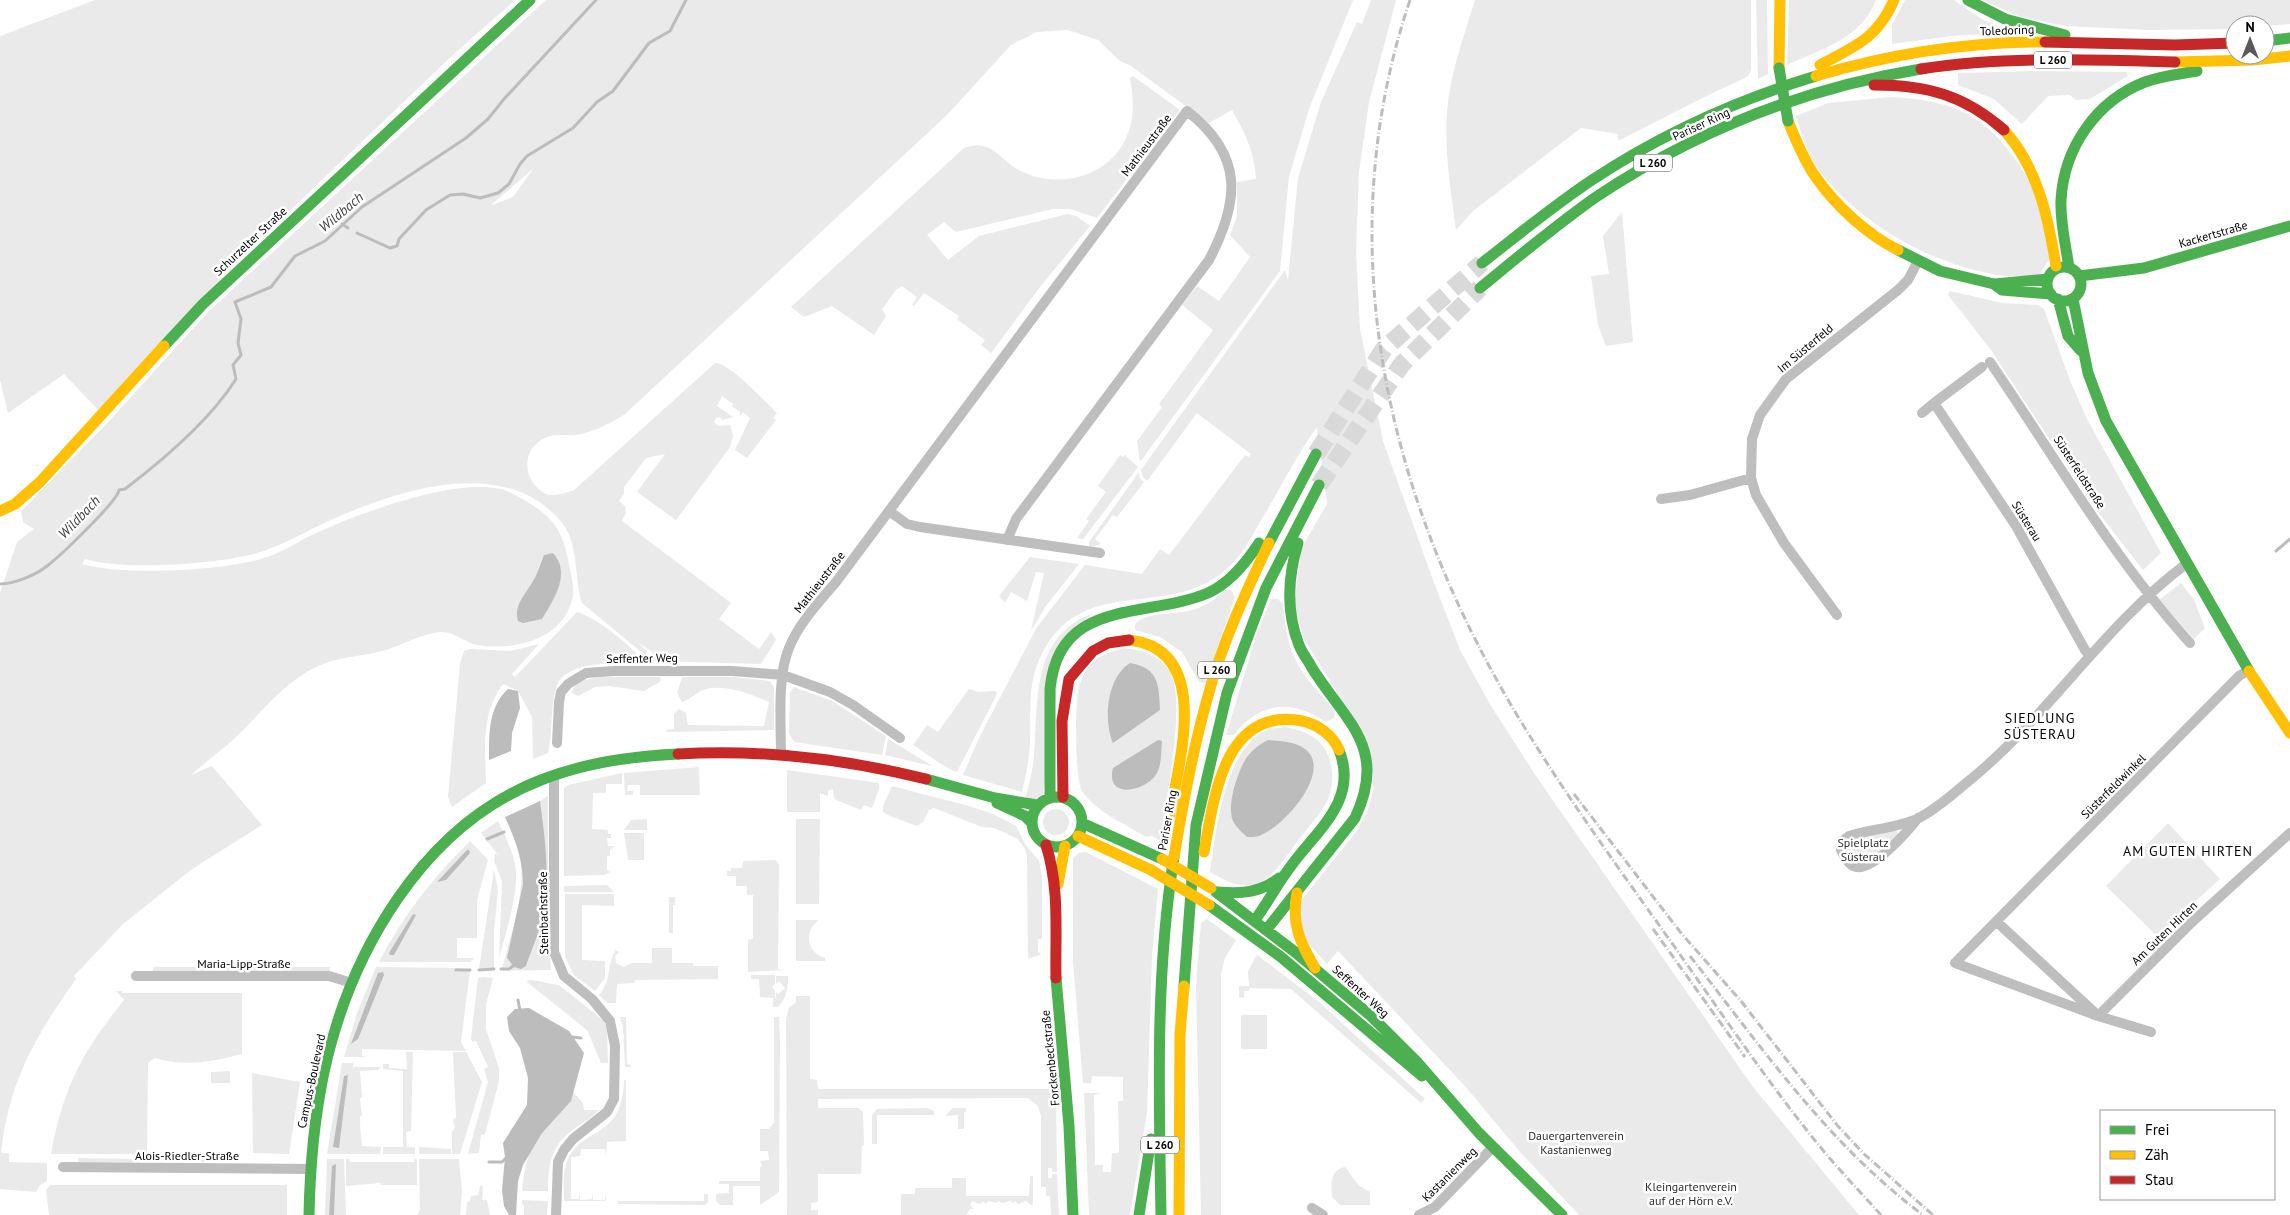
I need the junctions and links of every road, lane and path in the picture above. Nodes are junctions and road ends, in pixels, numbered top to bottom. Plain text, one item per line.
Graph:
1 (530, 0) edge
2 (1780, 0) edge
3 (1894, 0) edge
4 (1968, 0) edge
5 (2290, 38) edge
6 (2275, 40) edge
7 (2100, 43) junction
8 (2225, 44) edge
9 (2290, 56) edge
10 (2275, 58) edge
11 (2225, 62) edge
12 (2231, 65) edge
13 (1851, 83) junction
14 (1784, 86) junction
15 (2290, 226) edge
16 (1918, 262) junction
17 (1482, 263) tunnel mouth
18 (2069, 268) junction
19 (2144, 268) junction
20 (2057, 269) junction
21 (2080, 276) junction
22 (2048, 279) junction
23 (1994, 284) junction
24 (1480, 288) tunnel mouth
25 (2076, 294) junction
26 (2054, 297) junction
27 (2081, 352) junction
28 (1934, 403) junction
29 (1922, 413) dead end
30 (1752, 478) junction
31 (1661, 499) dead end
32 (0, 510) edge
33 (889, 512) junction
34 (1007, 540) junction
35 (1100, 553) dead end
36 (2186, 564) junction
37 (2148, 596) junction
38 (1837, 615) dead end
39 (2190, 643) dead end
40 (2090, 656) junction
41 (2248, 670) junction
42 (783, 675) junction
43 (2290, 733) edge
44 (900, 738) dead end
45 (557, 743) dead end
46 (781, 755) junction
47 (554, 775) junction
48 (1050, 797) junction
49 (1063, 797) junction
50 (989, 798) junction
51 (1037, 805) junction
52 (1918, 818) junction
53 (1031, 822) junction
54 (1082, 823) junction
55 (2290, 833) edge
56 (1078, 836) junction
57 (1046, 845) junction
58 (1065, 846) junction
59 (1292, 865) junction
60 (1214, 890) junction
61 (1297, 892) junction
62 (1056, 897) junction
63 (1167, 901) junction
64 (1189, 915) junction
65 (1255, 920) junction
66 (1997, 922) junction
67 (1267, 929) junction
68 (1246, 931) junction
69 (1258, 939) junction
70 (1315, 968) junction
71 (136, 976) dead end
72 (352, 983) junction
73 (2098, 1016) junction
74 (2151, 1032) dead end
75 (1159, 1076) junction
76 (1430, 1080) junction
77 (1494, 1147) junction
78 (63, 1167) dead end
79 (310, 1169) junction
80 (1312, 1208) dead end
81 (1425, 1214) edge
82 (309, 1215) edge
83 (556, 1215) edge
84 (1073, 1215) edge
85 (1139, 1215) edge
86 (1161, 1215) edge
87 (1180, 1215) edge
88 (1323, 1215) edge
89 (1562, 1215) edge

1 - 32 main road, Schurzelter Straße
2 - 16 main road, bridge
3 - 14 main road
4 - 7 main road
5 - 6 main road
7 - 8 main road, Toledoring / L 260
7 - 14 main road, Toledoring / L 260
9 - 10 main road, L 260
11 - 13 main road, L 260
12 - 18 main road
13 - 20 main road
13 - 24 main road, Pariser Ring / L 260
14 - 17 main road, Pariser Ring / L 260
15 - 19 main road, Kackertstraße
16 - 23 main road
16 - 30 street, Im Süsterfeld
18 - 20 main road
18 - 21 main road
19 - 21 main road, Kackertstraße
19 - 25 main road, Kackertstraße
20 - 22 main road
21 - 25 main road
22 - 23 main road
22 - 26 main road
23 - 26 main road
25 - 26 main road
25 - 27 main road
26 - 27 main road
27 - 36 main road
28 - 29 street
28 - 37 street, Süsterfeldstraße
28 - 40 street, Süsterau
30 - 31 street
30 - 38 street, Im Süsterfeld
33 - 34 street
33 - 34 street, Mathieustraße
33 - 42 street, Mathieustraße
34 - 35 street
36 - 37 street
36 - 41 main road
37 - 39 street, Süsterfeldstraße
37 - 40 street
40 - 52 street
41 - 43 main road
41 - 66 street, Süsterfeldwinkel
42 - 44 street, Seffenter Weg
42 - 45 street, Seffenter Weg
42 - 46 street
46 - 47 main road
46 - 50 main road
47 - 72 main road, Campus-Boulevard
47 - 83 street, Steinbachstraße
48 - 49 main road
48 - 51 main road
48 - 63 main road, Pariser Ring / L 260
49 - 54 main road
49 - 63 main road
50 - 51 main road
50 - 53 main road
51 - 53 main road
52 - 52 street
53 - 57 main road
54 - 56 main road
54 - 60 main road, Seffenter Weg, bridge
55 - 73 street, Am Guten Hirten
56 - 58 main road
56 - 68 main road, Seffenter Weg, bridge
57 - 58 main road
57 - 62 main road, Forckenbeckstraße
58 - 62 main road, Forckenbeckstraße
59 - 60 main road
59 - 64 main road
59 - 65 main road
60 - 65 main road, Seffenter Weg
61 - 64 main road, L 260
61 - 67 main road
61 - 70 main road
62 - 84 main road, Forckenbeckstraße
63 - 75 main road, Pariser Ring / L 260
64 - 87 main road, L 260
65 - 67 main road, Seffenter Weg
65 - 68 main road
66 - 73 street
66 - 73 street, Süsterfeldwinkel
67 - 69 main road
67 - 70 main road, Seffenter Weg
68 - 69 main road, Seffenter Weg
69 - 76 main road, Seffenter Weg
70 - 76 main road, Seffenter Weg
71 - 72 street, Maria-Lipp-Straße
72 - 79 main road, Campus-Boulevard
73 - 74 street
75 - 85 main road
75 - 86 main road, Pariser Ring / L 260
76 - 77 main road, Seffenter Weg
77 - 81 street, Kastanienweg
77 - 89 main road, Seffenter Weg
78 - 79 street, Alois-Riedler-Straße
79 - 82 main road, Campus-Boulevard
80 - 88 street

